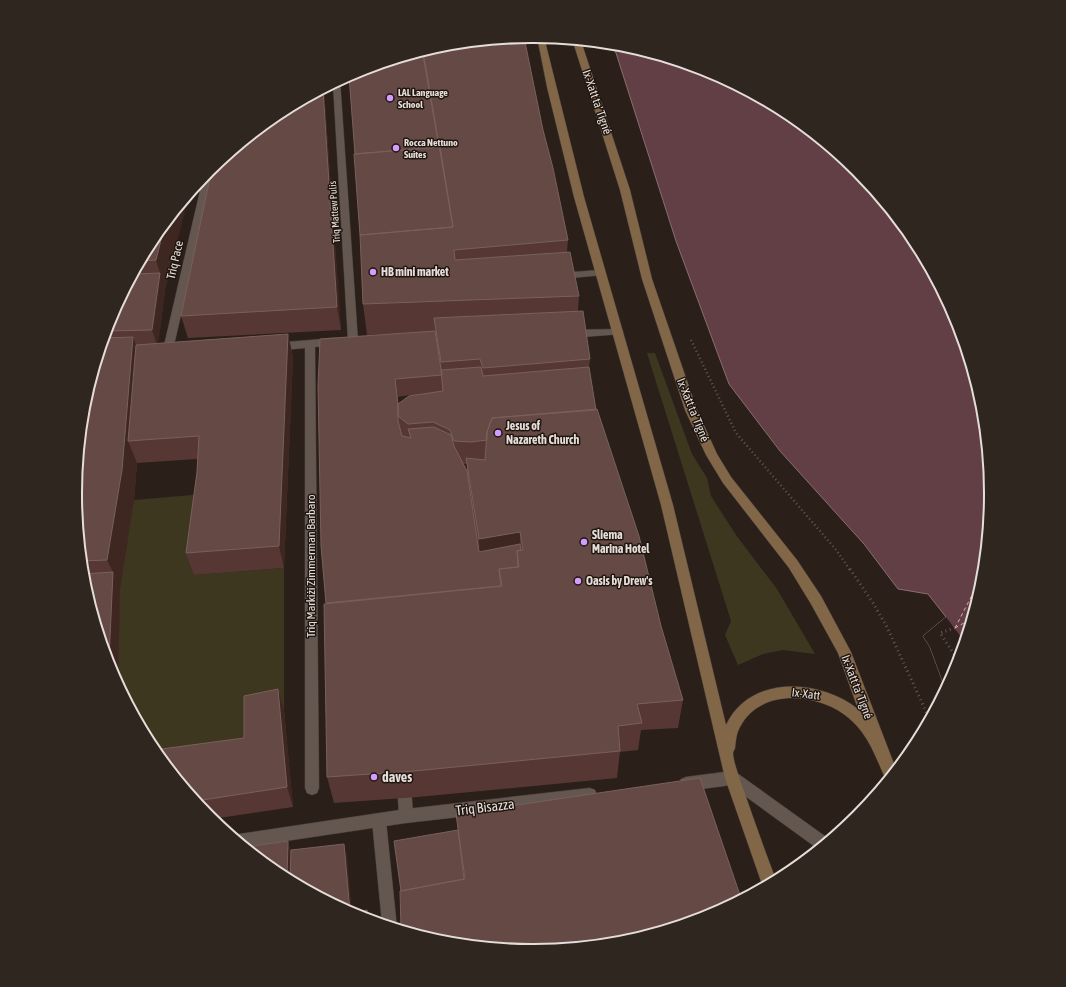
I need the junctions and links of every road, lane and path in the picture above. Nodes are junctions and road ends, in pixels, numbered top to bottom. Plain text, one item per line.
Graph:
1 (541, 43) edge
2 (577, 46) edge
3 (337, 87) edge
4 (206, 183) edge
5 (600, 273) junction
6 (548, 277) edge
7 (618, 332) junction
8 (556, 334) edge
9 (688, 334) dead end
10 (310, 344) junction
11 (262, 348) edge
12 (167, 354) edge
13 (954, 628) dead end
14 (954, 654) edge
15 (926, 713) edge
16 (880, 749) junction
17 (729, 763) junction
18 (404, 770) edge
19 (889, 770) edge
20 (732, 778) junction
21 (670, 786) edge
22 (312, 788) dead end
23 (600, 794) edge
24 (406, 816) junction
25 (379, 821) junction
26 (246, 840) edge
27 (819, 841) edge
28 (767, 878) edge
29 (389, 920) edge

1 - 5 street
2 - 16 street, Ix-Xatt ta' Tigné
3 - 10 street, Triq Mattew Pulis
4 - 12 street, Triq Pace
5 - 6 street
5 - 7 street
7 - 8 street
7 - 17 street
9 - 15 path
10 - 11 street
10 - 22 street, Triq Markiżi Zimmerman Barbaro
13 - 14 path
16 - 17 street, Ix-Xatt
16 - 19 street, Ix-Xatt
17 - 20 street
18 - 24 street
20 - 21 street
20 - 27 street
20 - 28 street
23 - 24 street, Triq Bisazza
24 - 25 street, Triq Bisazza
25 - 26 street, Triq Bisazza
25 - 29 street

